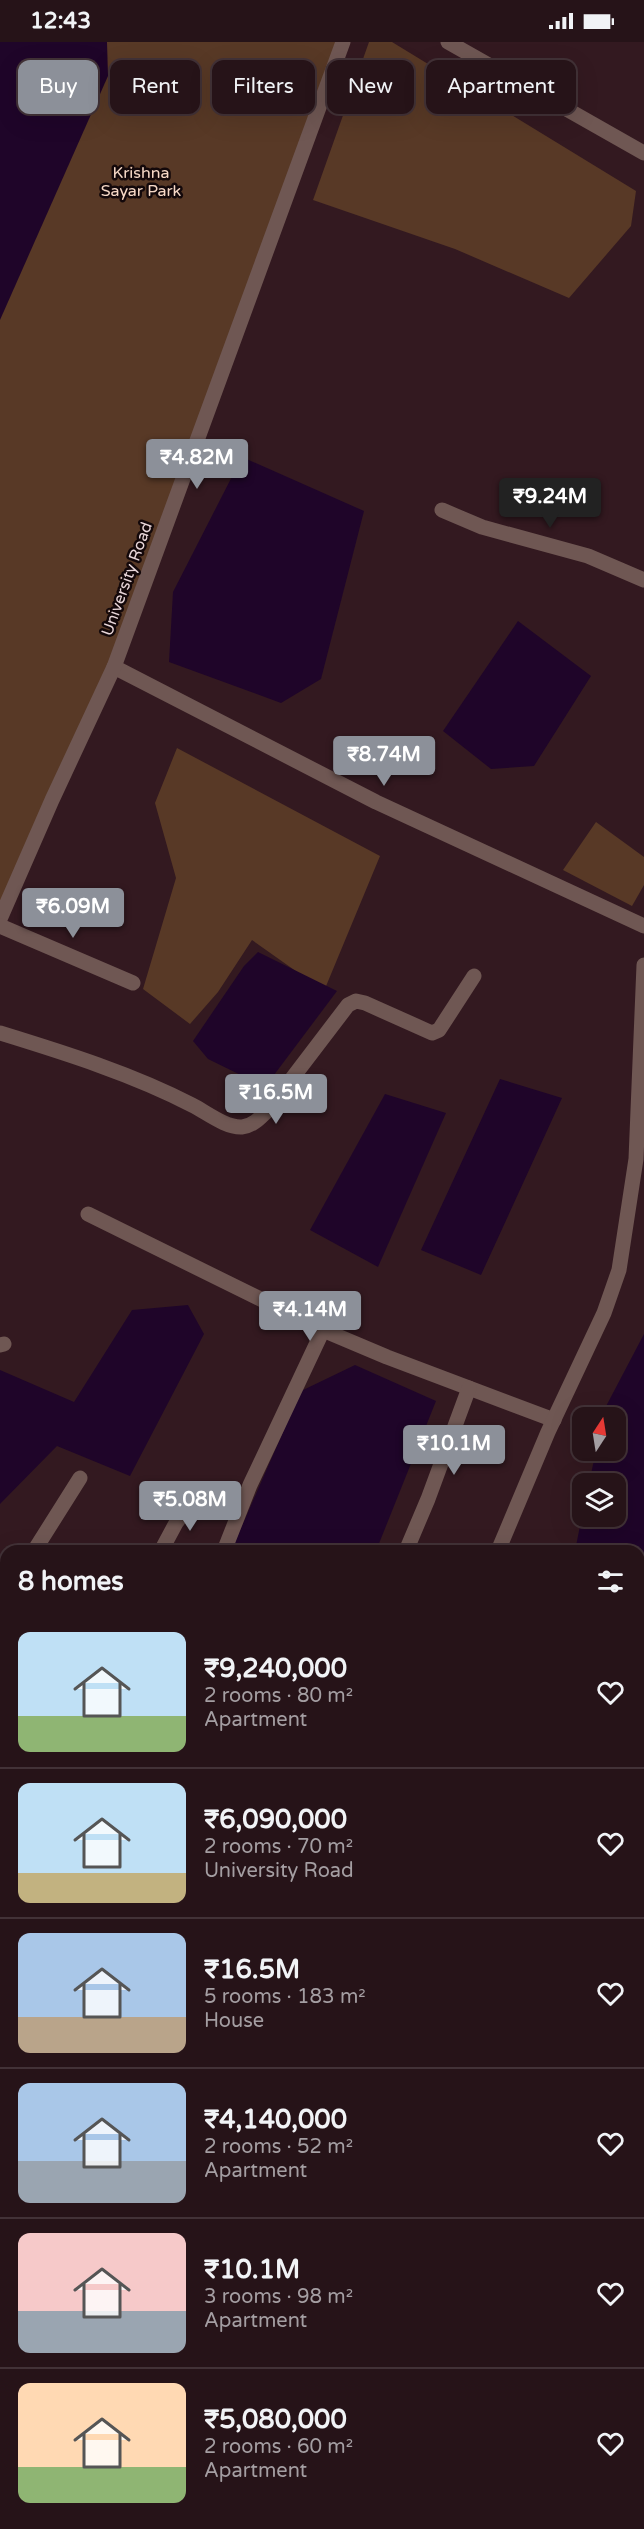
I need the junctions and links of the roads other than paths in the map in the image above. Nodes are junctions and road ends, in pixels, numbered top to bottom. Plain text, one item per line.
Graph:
1 (344, 42) edge
2 (448, 42) edge
3 (644, 153) edge
4 (442, 510) dead end
5 (644, 580) edge
6 (114, 667) junction
7 (0, 918) edge
8 (0, 926) edge
9 (644, 926) edge
10 (644, 964) edge
11 (474, 976) dead end
12 (133, 983) dead end
13 (0, 1033) edge
14 (641, 1123) edge
15 (88, 1214) dead end
16 (323, 1330) junction
17 (469, 1388) junction
18 (554, 1420) junction
19 (80, 1478) dead end
20 (195, 1498) dead end
21 (38, 1545) edge
22 (163, 1545) edge
23 (226, 1545) edge
24 (409, 1545) edge
25 (501, 1545) edge

1 - 6 street, University Road
2 - 3 street
4 - 5 street
6 - 7 street, University Road
6 - 9 street
8 - 12 street
10 - 14 street
11 - 13 street
14 - 18 street
15 - 16 street
16 - 17 street
16 - 23 street
17 - 18 street
17 - 24 street
18 - 25 street
19 - 21 street
20 - 22 street

